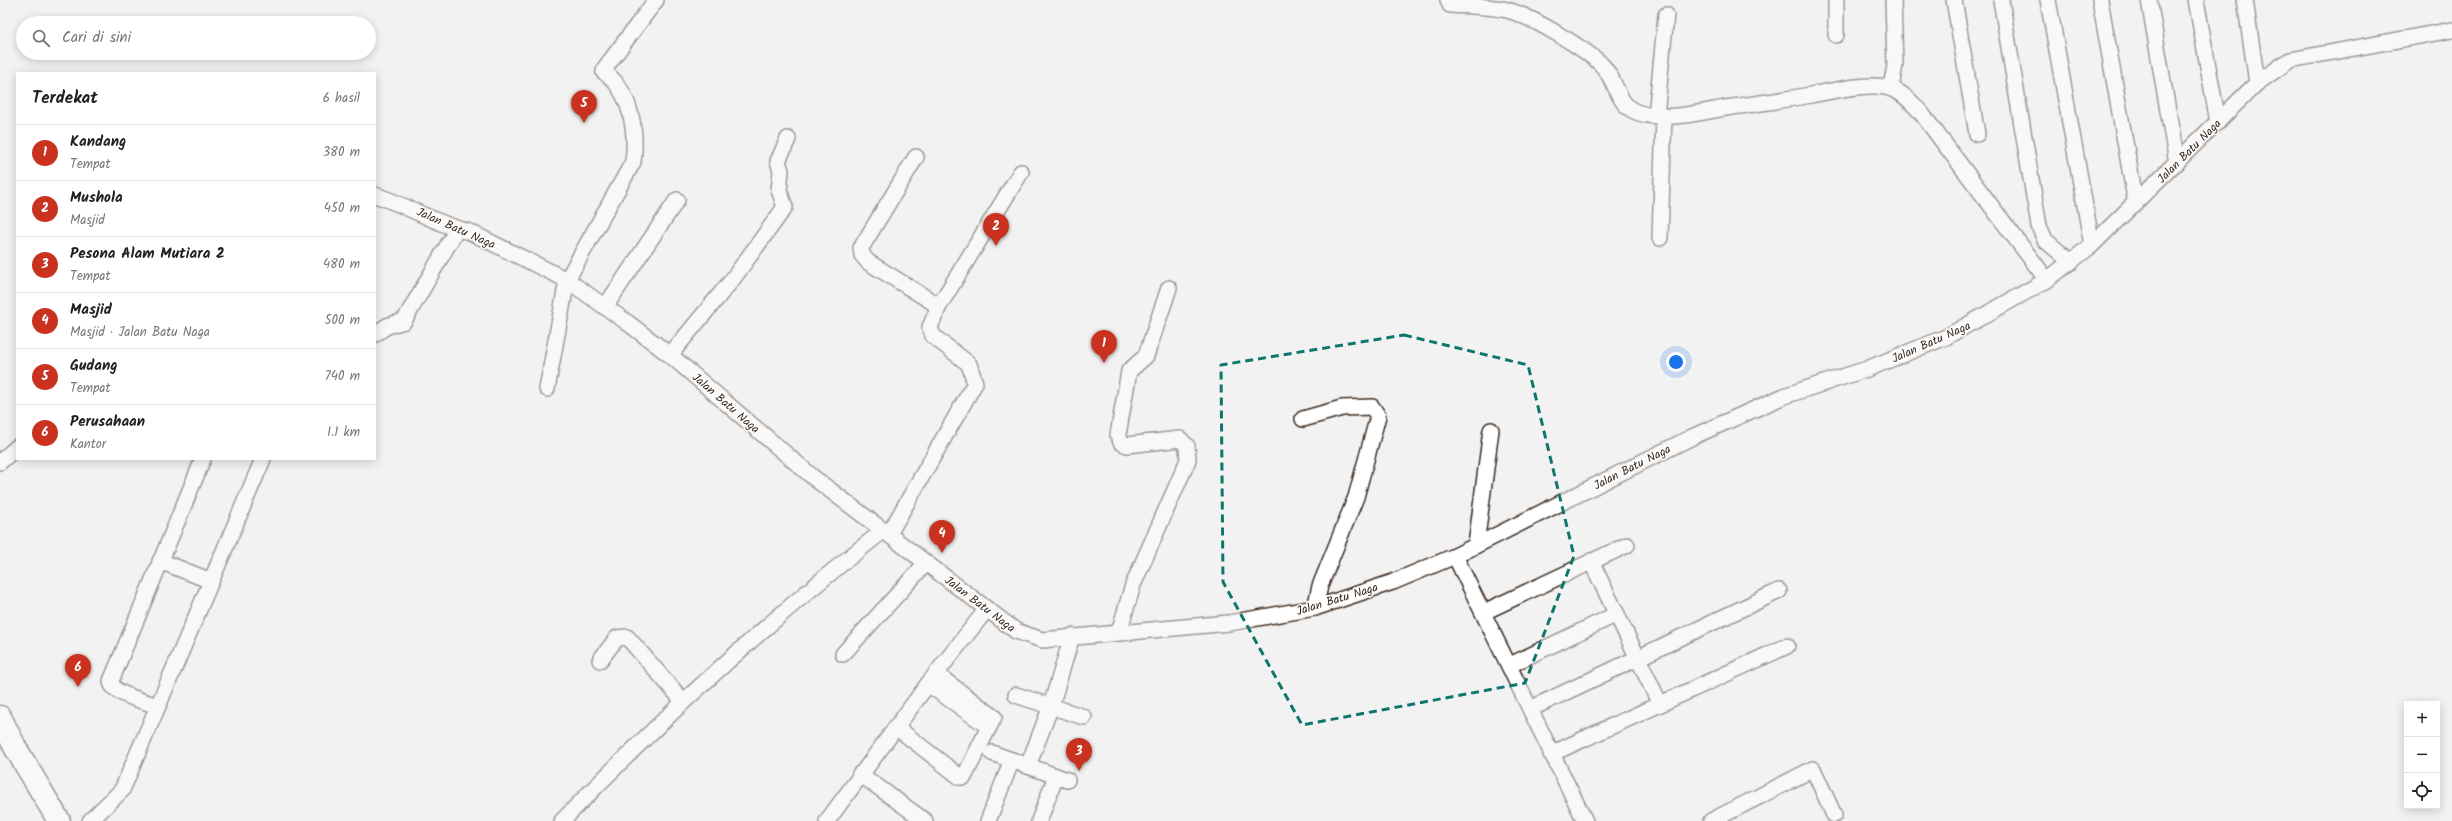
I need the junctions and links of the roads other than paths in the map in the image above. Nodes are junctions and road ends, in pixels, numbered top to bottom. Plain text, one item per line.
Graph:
1 (656, 0) edge
2 (1448, 0) edge
3 (1836, 0) edge
4 (1893, 0) edge
5 (1954, 0) edge
6 (2001, 0) edge
7 (2048, 0) edge
8 (2100, 0) edge
9 (2149, 0) edge
10 (2196, 0) edge
11 (2245, 0) edge
12 (1666, 15) dead end
13 (2452, 30) edge
14 (1836, 35) dead end
15 (2257, 83) junction
16 (1891, 88) junction
17 (1660, 116) junction
18 (2218, 122) junction
19 (1977, 134) dead end
20 (788, 139) dead end
21 (916, 156) dead end
22 (2177, 163) junction
23 (1021, 172) dead end
24 (376, 195) edge
25 (677, 200) dead end
26 (2136, 204) junction
27 (457, 229) junction
28 (1660, 238) dead end
29 (2092, 245) junction
30 (2071, 262) junction
31 (567, 280) junction
32 (2047, 280) junction
33 (1169, 288) dead end
34 (939, 306) junction
35 (605, 307) junction
36 (376, 333) edge
37 (670, 356) junction
38 (546, 389) dead end
39 (1303, 419) dead end
40 (1491, 430) dead end
41 (16, 448) edge
42 (203, 460) edge
43 (263, 460) edge
44 (0, 462) edge
45 (887, 532) junction
46 (1476, 545) junction
47 (1627, 545) dead end
48 (1455, 556) junction
49 (160, 560) junction
50 (1591, 561) junction
51 (926, 563) junction
52 (211, 581) junction
53 (1779, 591) dead end
54 (1315, 608) junction
55 (986, 610) junction
56 (1484, 612) junction
57 (1617, 614) junction
58 (1119, 632) junction
59 (1072, 636) junction
60 (1787, 646) dead end
61 (843, 654) dead end
62 (1638, 658) junction
63 (600, 660) dead end
64 (1510, 665) junction
65 (932, 679) junction
66 (1016, 695) dead end
67 (683, 701) junction
68 (1660, 704) junction
69 (158, 706) junction
70 (1051, 706) junction
71 (1530, 709) junction
72 (0, 717) edge
73 (1084, 717) dead end
74 (896, 727) junction
75 (992, 753) dead end
76 (1551, 754) junction
77 (1012, 760) junction
78 (1028, 766) junction
79 (860, 774) junction
80 (1831, 819) edge
81 (59, 821) edge
82 (90, 821) edge
83 (562, 821) edge
84 (828, 821) edge
85 (926, 821) edge
86 (988, 821) edge
87 (1039, 821) edge
88 (1585, 821) edge
89 (1711, 821) edge

1 - 31 street
2 - 17 street
3 - 14 street
4 - 16 street
5 - 19 street
6 - 30 street
7 - 29 street
8 - 26 street
9 - 22 street
10 - 18 street
11 - 15 street
12 - 17 street
13 - 15 street, Jalan Batu Naga
15 - 18 street, Jalan Batu Naga
16 - 17 street
16 - 32 street
17 - 28 street
18 - 22 street, Jalan Batu Naga
20 - 37 street
21 - 34 street
22 - 26 street, Jalan Batu Naga
23 - 34 street
24 - 27 street, Jalan Batu Naga
25 - 35 street
26 - 29 street, Jalan Batu Naga
27 - 31 street, Jalan Batu Naga
27 - 36 street
29 - 30 street, Jalan Batu Naga
30 - 32 street, Jalan Batu Naga
31 - 35 street, Jalan Batu Naga
31 - 38 street
32 - 46 street, Jalan Batu Naga
33 - 58 street
34 - 45 street
35 - 37 street, Jalan Batu Naga
37 - 45 street, Jalan Batu Naga
39 - 54 street
40 - 46 street
41 - 44 street
42 - 49 street
43 - 52 street
45 - 51 street, Jalan Batu Naga
45 - 67 street
46 - 48 street, Jalan Batu Naga
47 - 50 street
48 - 54 street, Jalan Batu Naga
48 - 56 street
49 - 52 street
49 - 69 street
50 - 56 street
50 - 57 street
51 - 55 street, Jalan Batu Naga
51 - 61 street
52 - 69 street
53 - 62 street
54 - 58 street, Jalan Batu Naga
55 - 59 street, Jalan Batu Naga
55 - 65 street
56 - 64 street
57 - 62 street
57 - 64 street
58 - 59 street, Jalan Batu Naga
59 - 70 street
60 - 68 street
62 - 68 street
62 - 71 street
63 - 67 street
64 - 71 street
65 - 74 street
65 - 74 street
66 - 70 street
67 - 83 street
68 - 76 street
69 - 82 street
70 - 73 street
70 - 78 street
71 - 76 street
72 - 81 highway
74 - 79 street
75 - 77 street
76 - 88 street
77 - 78 street
77 - 86 street
78 - 87 street
79 - 84 street
79 - 85 street
80 - 89 street

